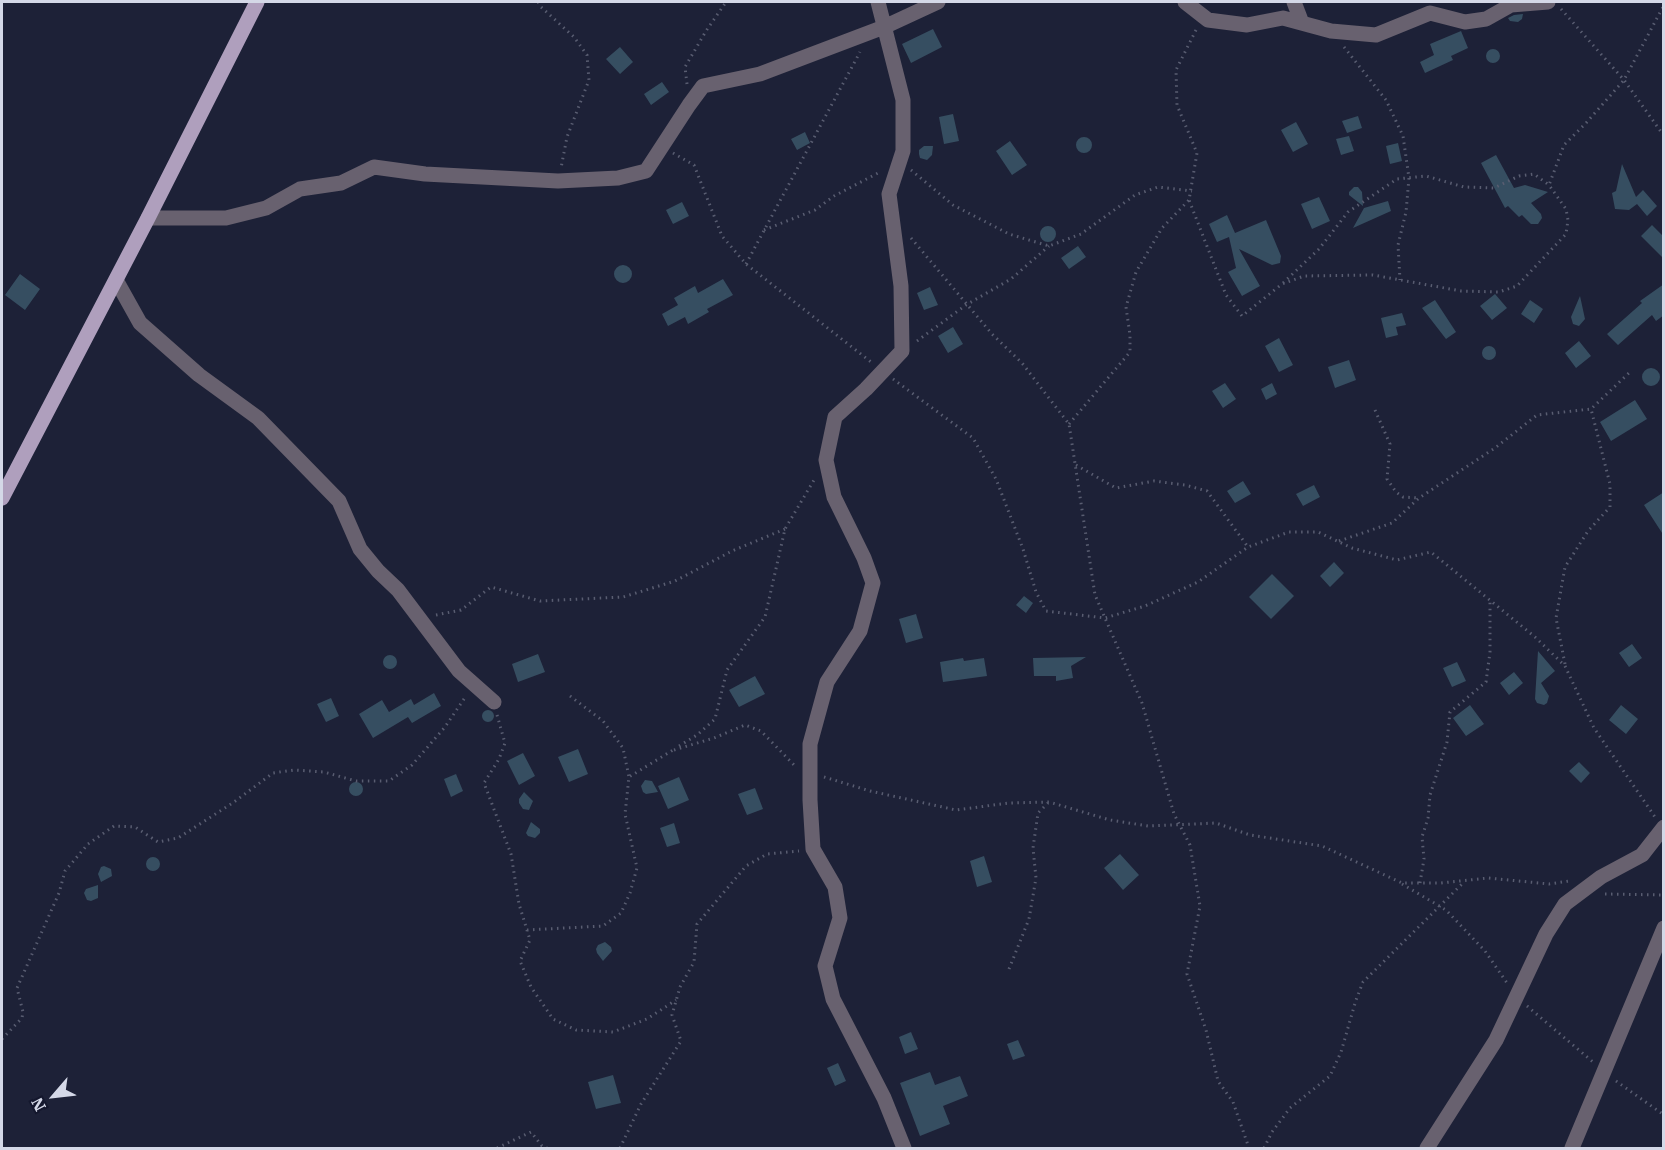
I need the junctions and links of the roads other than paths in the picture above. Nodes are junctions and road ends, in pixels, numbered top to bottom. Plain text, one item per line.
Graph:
1 (256, 2) edge
2 (878, 2) edge
3 (938, 2) edge
4 (1185, 2) edge
5 (1294, 2) edge
6 (1548, 2) edge
7 (1302, 23) junction
8 (878, 30) junction
9 (148, 218) junction
10 (116, 280) junction
11 (2, 498) edge
12 (494, 702) road end
13 (1663, 828) edge
14 (1664, 928) edge
15 (904, 1149) edge
16 (1427, 1149) edge
17 (1572, 1149) edge

1 - 9 main road
2 - 8 street
3 - 8 street
4 - 7 street
5 - 7 street
6 - 7 street
8 - 9 street
8 - 15 street
9 - 10 main road
10 - 11 main road
10 - 12 street
13 - 16 street
14 - 17 street

